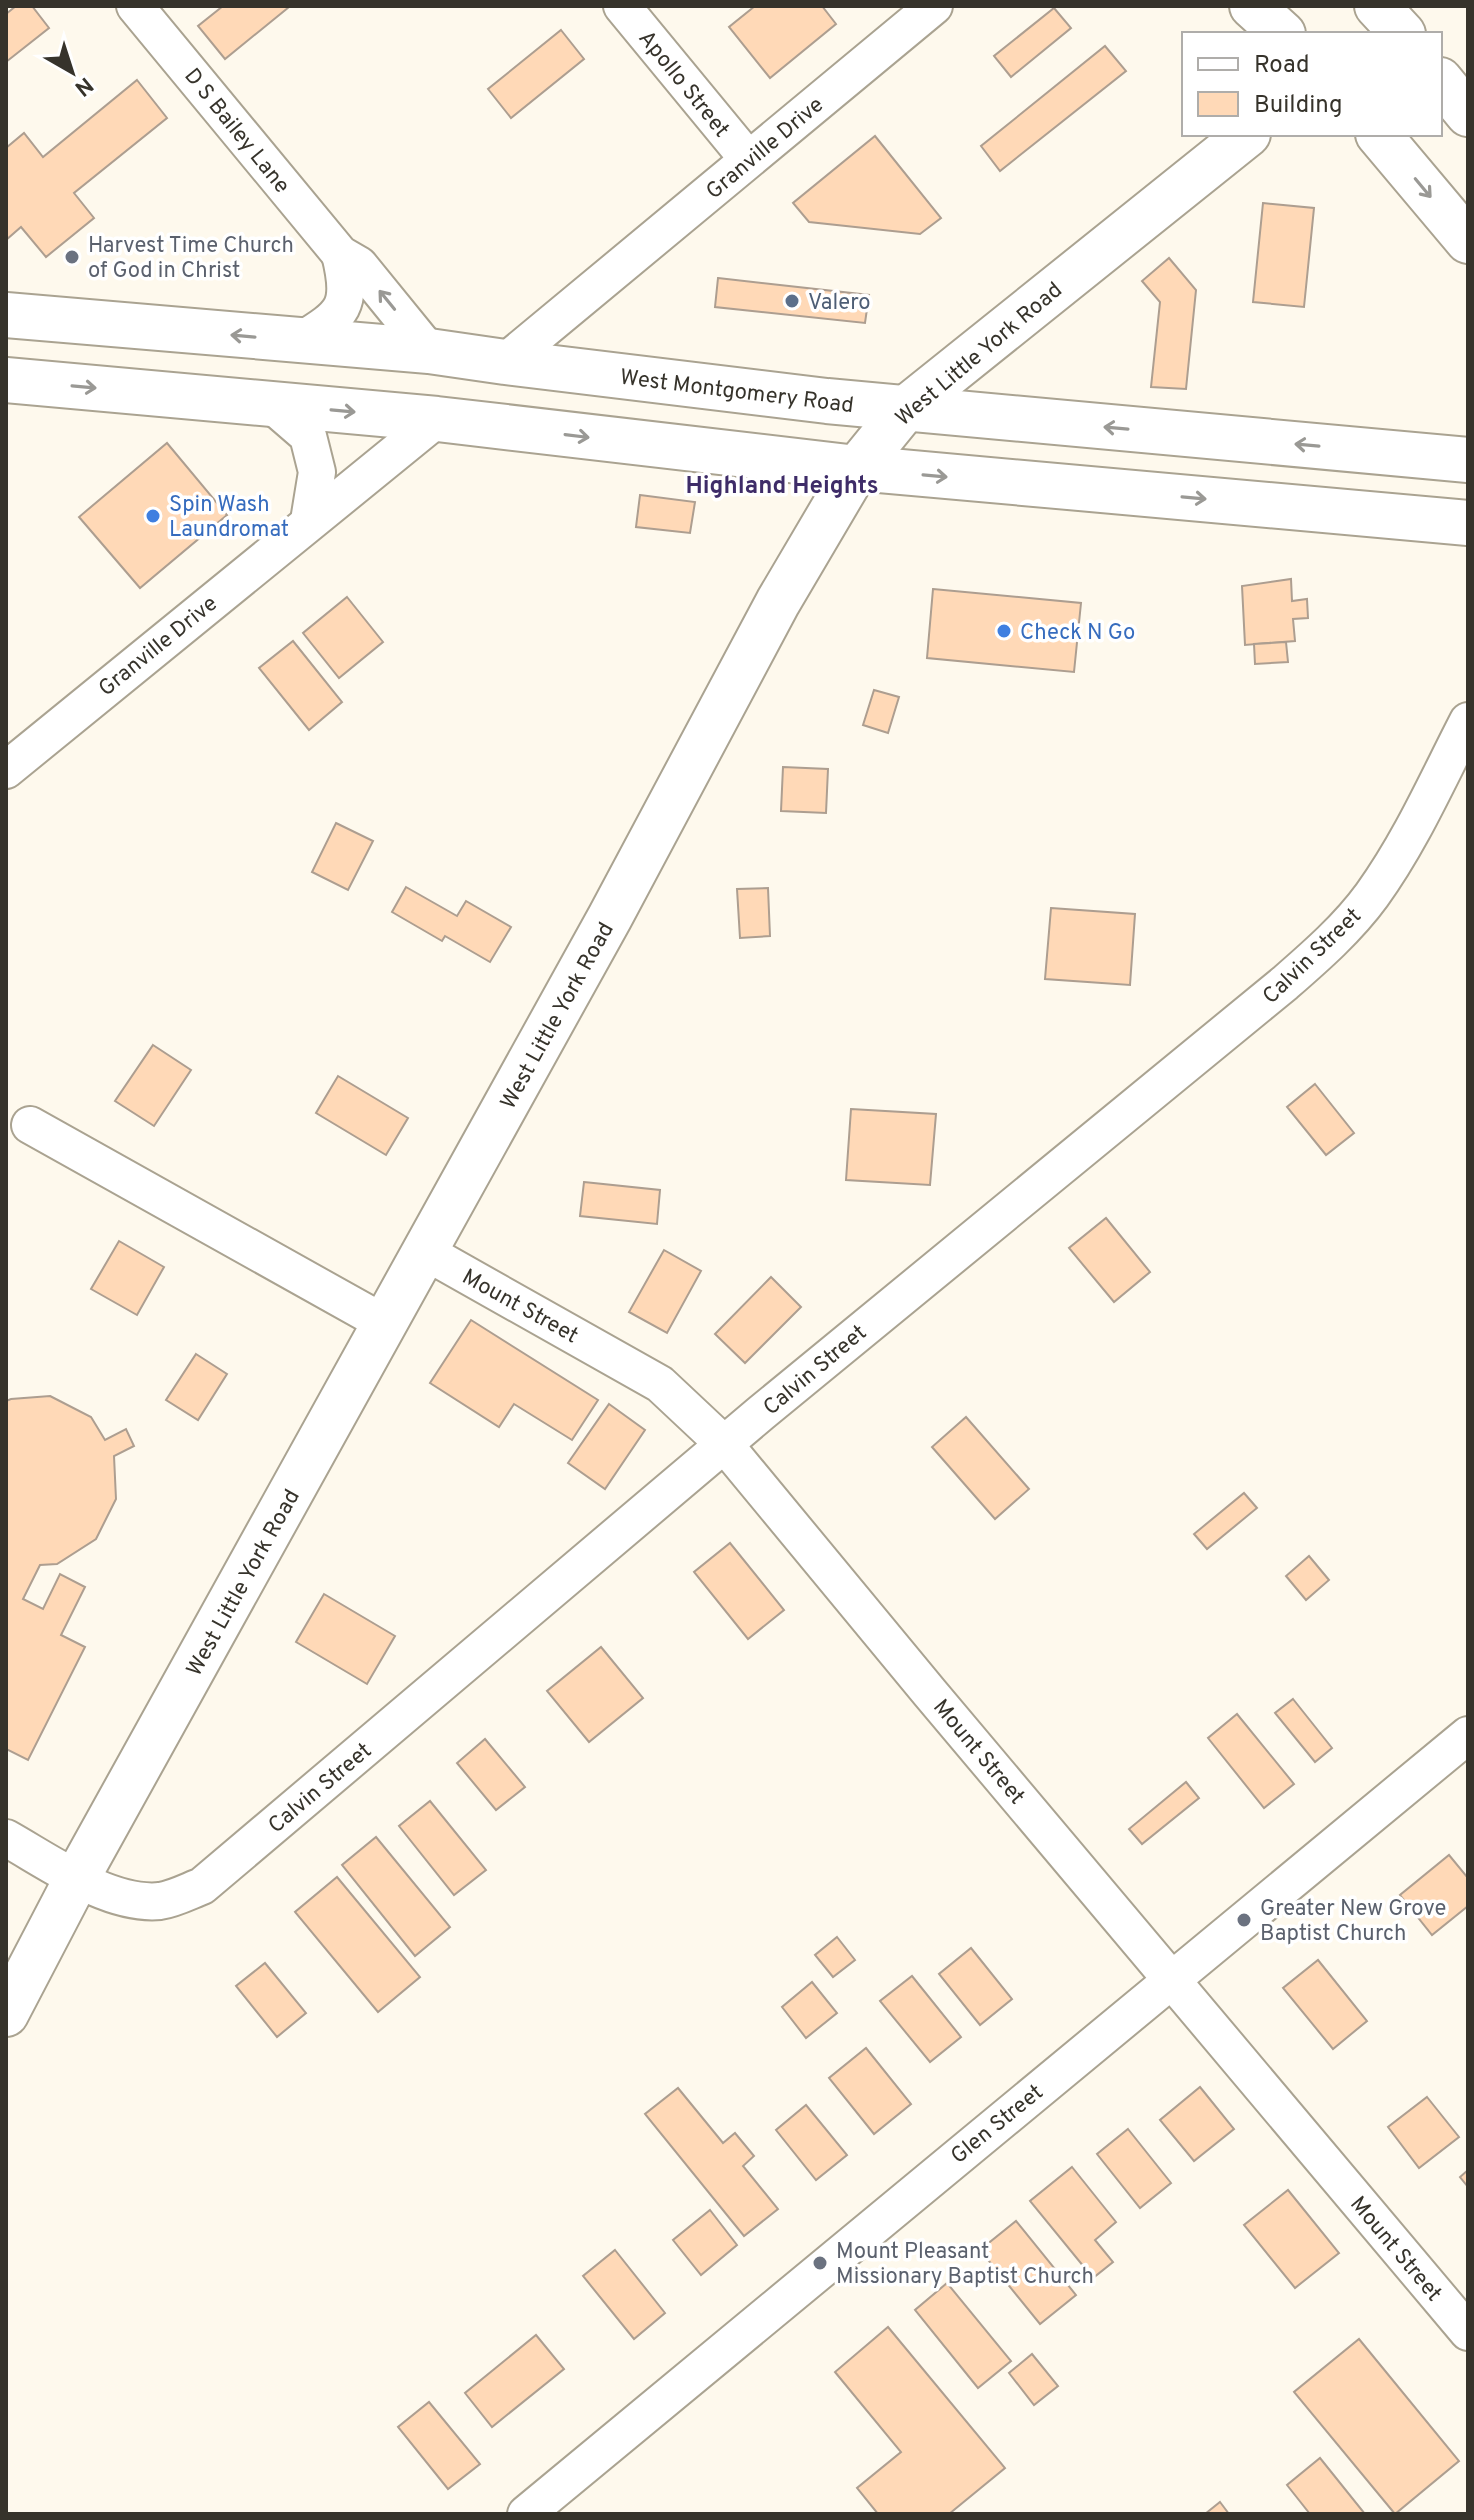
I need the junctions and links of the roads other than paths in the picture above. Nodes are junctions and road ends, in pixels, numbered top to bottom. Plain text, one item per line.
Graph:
1 (135, 6) edge
2 (622, 6) edge
3 (934, 6) edge
4 (1252, 6) edge
5 (1281, 32) edge
6 (1442, 82) edge
7 (1468, 114) edge
8 (1246, 136) edge
9 (1380, 136) edge
10 (748, 159) junction
11 (1468, 241) edge
12 (340, 254) junction
13 (594, 288) junction
14 (6, 315) edge
15 (300, 341) junction
16 (429, 351) junction
17 (505, 362) junction
18 (589, 372) junction
19 (6, 380) edge
20 (271, 404) junction
21 (905, 409) junction
22 (437, 419) junction
23 (1357, 450) junction
24 (1465, 458) edge
25 (857, 468) junction
26 (1349, 512) junction
27 (309, 521) junction
28 (1468, 523) edge
29 (1468, 721) edge
30 (6, 770) edge
31 (30, 1125) dead end
32 (424, 1251) junction
33 (386, 1324) junction
34 (725, 1445) junction
35 (1468, 1735) edge
36 (6, 1838) edge
37 (77, 1878) junction
38 (1171, 1979) junction
39 (6, 2014) edge
40 (1468, 2332) edge
41 (526, 2514) edge

1 - 12 street, D S Bailey Lane
2 - 10 street, Apollo Street
3 - 10 street, Granville Drive
4 - 5 main road
6 - 7 main road
8 - 21 main road, West Little York Road
9 -> 11 main road
10 - 13 street, Granville Drive
12 - 15 street
16 -> 12 street, D S Bailey Lane
13 - 17 street, Granville Drive
13 - 18 street, Granville Drive
15 -> 14 main road, West Montgomery Road
15 - 16 main road, West Montgomery Road
16 - 17 main road, West Montgomery Road
17 - 18 main road, West Montgomery Road
18 - 21 main road, West Montgomery Road
19 -> 20 main road
20 -> 22 main road
20 - 27 street
23 -> 21 main road, West Montgomery Road
21 - 25 main road, West Little York Road
22 -> 25 main road
22 - 27 street, Granville Drive
23 - 24 main road, West Montgomery Road
23 - 26 main road
25 -> 26 main road
25 - 32 main road, West Little York Road
26 - 28 main road
27 - 30 street, Granville Drive
29 - 34 street, Calvin Street
31 - 33 street
32 - 33 main road, West Little York Road
32 - 34 street, Mount Street
33 - 37 main road, West Little York Road
34 - 37 street, Calvin Street
34 - 38 street, Mount Street
35 - 38 street, Glen Street
36 - 37 street, Calvin Street
37 - 39 main road, West Little York Road
38 - 40 street, Mount Street
38 - 41 street, Glen Street

